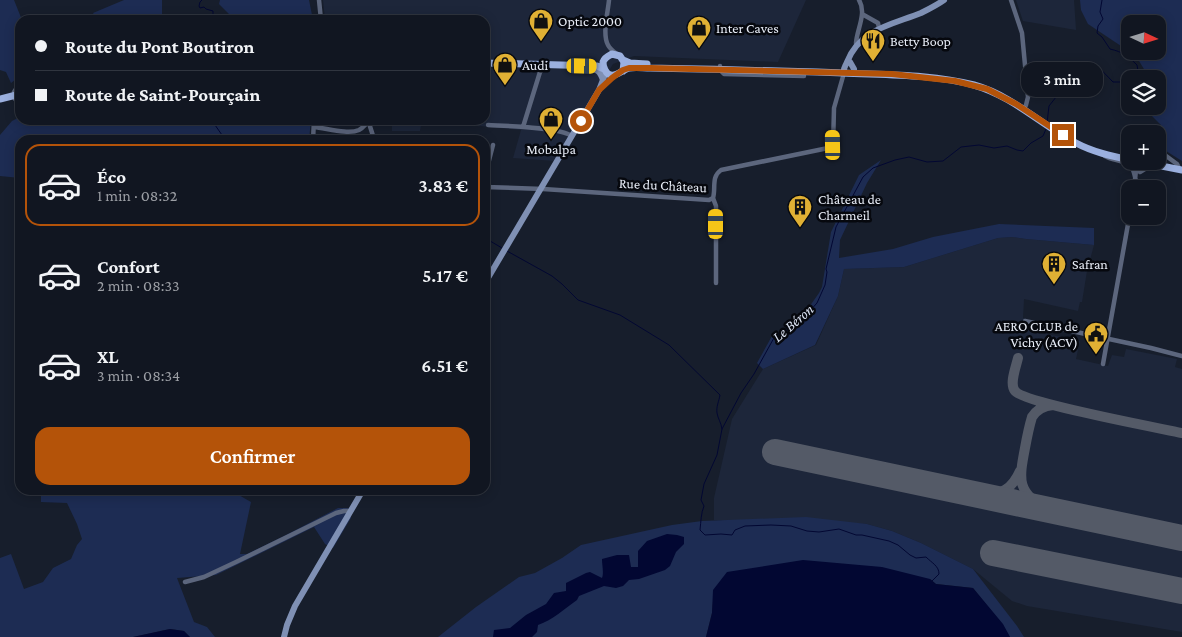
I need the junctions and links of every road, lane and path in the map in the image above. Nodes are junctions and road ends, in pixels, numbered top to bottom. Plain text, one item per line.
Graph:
1 (319, 0) edge
2 (609, 0) edge
3 (944, 0) edge
4 (1012, 0) edge
5 (860, 2) edge
6 (862, 14) junction
7 (320, 15) edge
8 (879, 28) junction
9 (857, 44) junction
10 (608, 47) junction
11 (617, 54) junction
12 (606, 57) junction
13 (623, 60) junction
14 (490, 63) edge
15 (512, 63) junction
16 (535, 65) junction
17 (547, 65) junction
18 (556, 65) junction
19 (720, 68) junction
20 (847, 69) junction
21 (605, 70) junction
22 (623, 70) junction
23 (758, 71) junction
24 (540, 72) junction
25 (616, 75) junction
26 (804, 76) dead end
27 (603, 80) junction
28 (599, 90) junction
29 (15, 97) edge
30 (0, 101) edge
31 (1016, 104) junction
32 (1024, 108) junction
33 (365, 125) edge
34 (488, 125) dead end
35 (314, 127) joint
36 (523, 127) junction
37 (313, 135) edge
38 (572, 136) junction
39 (493, 145) dead end
40 (1103, 154) junction
41 (1166, 156) edge
42 (490, 157) edge
43 (1121, 158) edge
44 (1166, 167) edge
45 (1143, 170) edge
46 (1181, 170) edge
47 (1140, 172) joint
48 (1136, 180) edge
49 (1136, 180) edge
50 (490, 187) edge
51 (541, 189) junction
52 (713, 198) junction
53 (1128, 225) edge
54 (490, 274) edge
55 (716, 283) dead end
56 (1026, 321) dead end
57 (1108, 338) junction
58 (1182, 356) edge
59 (1103, 364) dead end
60 (360, 495) edge
61 (351, 511) junction
62 (185, 582) dead end
63 (284, 637) edge

1 - 7 street
2 - 10 street
3 - 8 main road
4 - 32 street
5 - 6 street
6 - 8 street
6 - 9 street
8 - 9 main road
9 - 20 main road
9 - 20 main road
10 - 11 street
10 - 12 street
11 - 12 main road
11 - 13 main road
12 - 15 main road
12 - 21 main road
13 - 19 main road
13 - 22 main road
14 - 15 main road
15 - 16 main road
16 - 17 main road
16 - 24 street
17 - 18 main road
17 - 24 street
18 - 21 main road
18 - 27 main road
19 - 22 main road
19 - 23 main road
20 - 23 main road
20 - 23 main road
20 - 31 main road
20 - 31 main road
20 - 52 street, Rue du Château
21 - 25 main road
21 - 27 main road
22 - 25 main road
23 - 26 street
24 - 36 street
25 - 28 main road
27 - 28 main road
28 - 38 main road
29 - 30 main road
31 - 32 main road
32 - 40 main road
33 - 35 street
34 - 36 street
35 - 37 street
36 - 38 street
38 - 51 main road
39 - 42 street
40 - 43 main road
40 - 48 street
41 - 46 street
44 - 46 main road
45 - 47 street
47 - 49 street
50 - 51 street, Rue du Château
51 - 52 street, Rue du Château
51 - 54 main road
52 - 55 street
53 - 57 street
56 - 57 street
57 - 58 street
57 - 59 street
60 - 61 main road
61 - 62 street
61 - 63 main road

